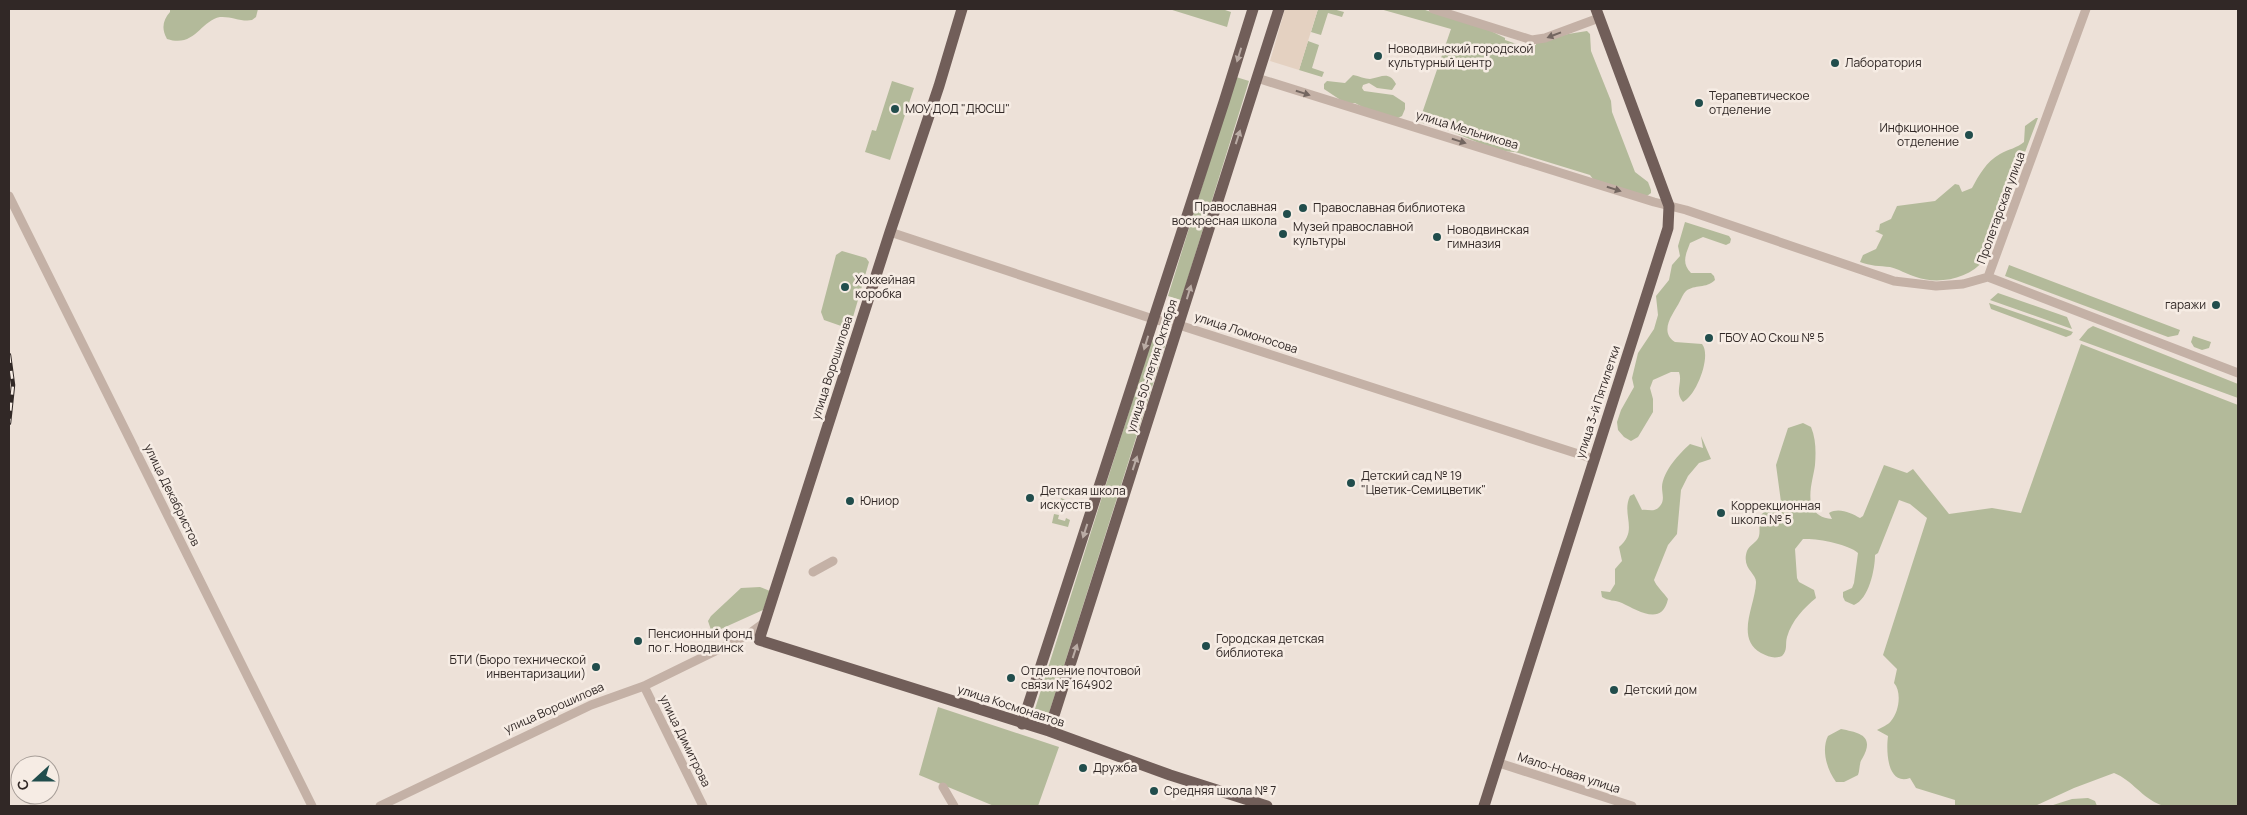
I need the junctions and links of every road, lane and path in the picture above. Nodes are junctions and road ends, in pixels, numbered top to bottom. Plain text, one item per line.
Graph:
1 (962, 9) edge
2 (1253, 9) edge
3 (1279, 9) edge
4 (1433, 9) edge
5 (2086, 9) edge
6 (1598, 13) edge
7 (1257, 78) junction
8 (9, 196) edge
9 (1669, 206) junction
10 (890, 232) junction
11 (1988, 277) junction
12 (1153, 319) junction
13 (1179, 325) junction
14 (2238, 374) edge
15 (1594, 459) junction
16 (833, 561) dead end
17 (813, 572) dead end
18 (765, 622) junction
19 (746, 636) junction
20 (759, 640) junction
21 (644, 686) junction
22 (1022, 724) junction
23 (1049, 731) junction
24 (1499, 763) junction
25 (943, 786) dead end
26 (312, 806) edge
27 (380, 806) edge
28 (703, 806) edge
29 (954, 806) edge
30 (1267, 806) edge
31 (1484, 806) edge
32 (1632, 806) edge

1 - 10 main road, улица Ворошилова
2 -> 12 main road, улица 50-летия Октября
3 - 7 main road, улица 50-летия Октября
6 -> 4 street
5 - 11 street, Пролетарская улица
6 - 9 main road, улица 3-й Пятилетки
7 -> 9 street, улица Мельникова
13 -> 7 main road, улица 50-летия Октября
8 - 26 street, улица Декабристов
9 - 11 street, улица Мельникова
9 - 15 main road, улица 3-й Пятилетки
10 - 12 street, улица Ломоносова
10 - 18 main road, улица Ворошилова
11 - 14 street, Пролетарская улица
12 - 13 street, улица Ломоносова
12 -> 22 main road, улица 50-летия Октября
13 - 15 street, улица Ломоносова
23 -> 13 main road, улица 50-летия Октября
15 - 24 main road, улица 3-й Пятилетки
16 - 17 street
18 - 19 street, улица Ворошилова
18 - 20 main road, улица Ворошилова
19 - 20 street, улица Космонавтов
19 - 21 street, улица Ворошилова
20 - 22 main road, улица Космонавтов
21 - 27 street, улица Ворошилова
21 - 28 street, улица Димитрова
22 - 23 main road, улица Космонавтов
23 - 30 main road, улица Космонавтов
24 - 31 main road, улица 3-й Пятилетки
24 - 32 street, Мало-Новая улица
25 - 29 street

